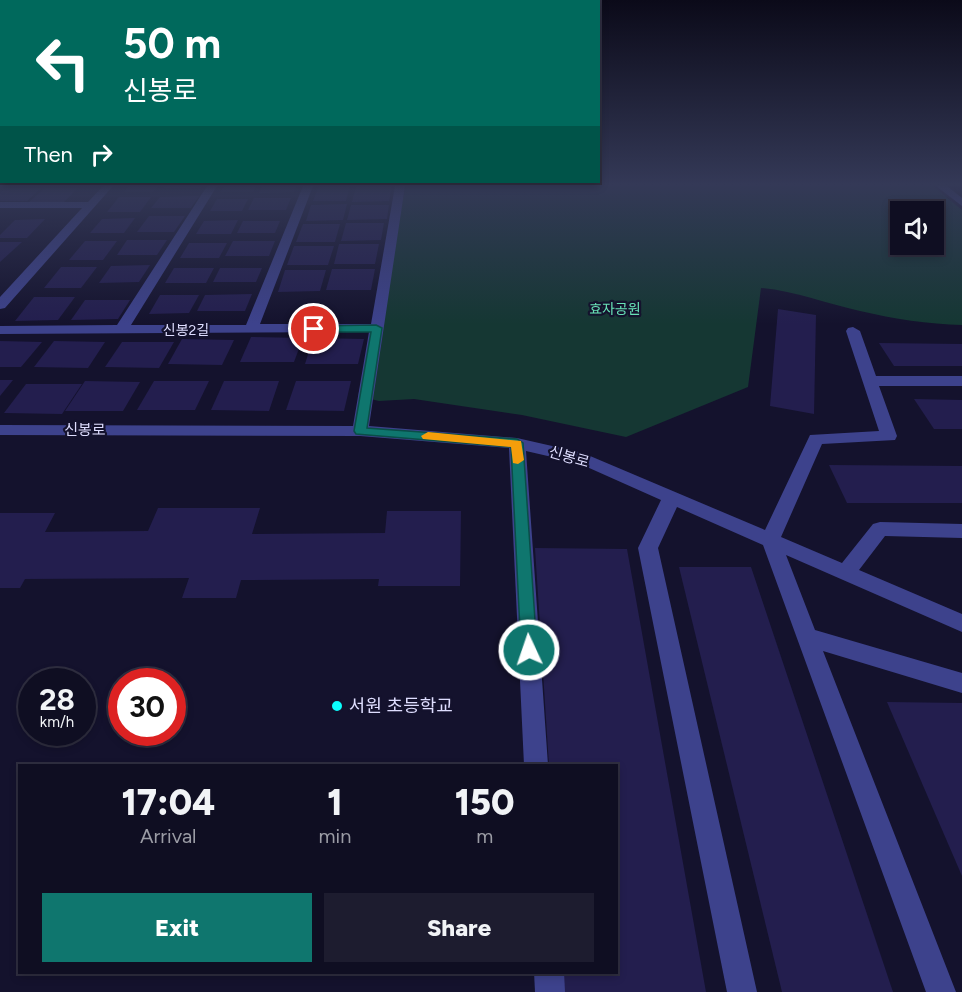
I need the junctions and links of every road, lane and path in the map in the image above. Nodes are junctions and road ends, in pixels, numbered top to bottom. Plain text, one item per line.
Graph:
1 (65, 232) edge
2 (183, 232) edge
3 (289, 232) edge
4 (392, 232) edge
5 (0, 305) edge
6 (376, 328) junction
7 (251, 329) junction
8 (0, 330) edge
9 (121, 330) junction
10 (853, 331) dead end
11 (870, 381) junction
12 (962, 381) edge
13 (0, 430) edge
14 (360, 431) junction
15 (517, 443) junction
16 (672, 497) junction
17 (962, 531) edge
18 (770, 539) junction
19 (845, 573) junction
20 (962, 623) edge
21 (807, 637) junction
22 (962, 683) edge
23 (536, 764) edge
24 (549, 974) edge
25 (550, 992) edge
26 (741, 992) edge
27 (941, 992) edge

1 - 5 street
2 - 9 street
3 - 7 street
4 - 6 street
6 - 7 street, 신봉2길
6 - 14 street
7 - 9 street, 신봉2길
8 - 9 street, 신봉2길
10 - 11 street
11 - 12 street
11 - 18 street
13 - 14 street, 신봉로
14 - 15 street, 신봉로
15 - 16 street, 신봉로
15 - 23 street
16 - 18 street, 신봉로
16 - 26 street
17 - 19 street
18 - 19 street, 신봉로
18 - 21 street
19 - 20 street, 신봉로
21 - 22 street
21 - 27 street
24 - 25 street

